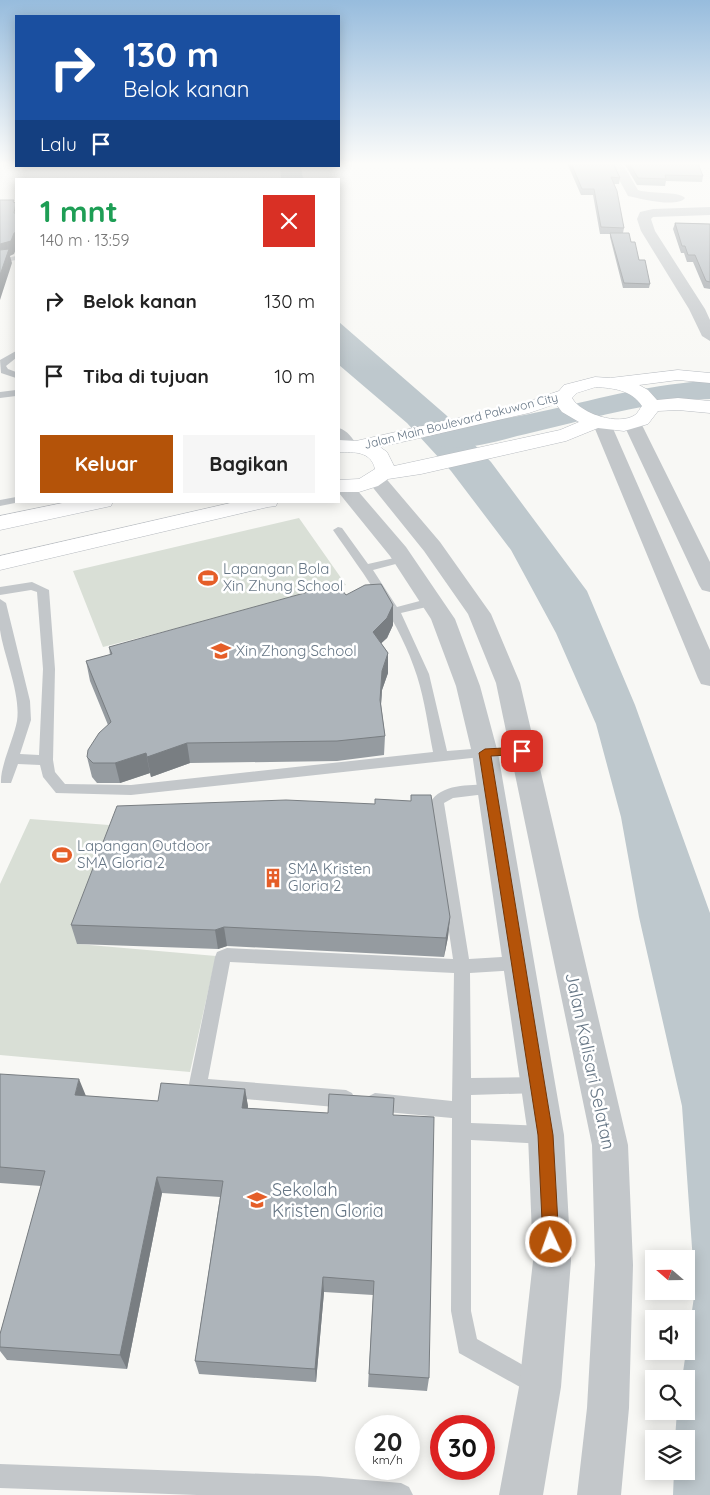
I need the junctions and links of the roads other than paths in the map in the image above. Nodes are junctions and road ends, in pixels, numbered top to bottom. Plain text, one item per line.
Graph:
1 (651, 233) edge
2 (15, 258) edge
3 (0, 261) edge
4 (703, 308) edge
5 (710, 336) edge
6 (15, 355) edge
7 (2, 362) edge
8 (8, 374) edge
9 (710, 378) edge
10 (611, 383) junction
11 (15, 393) edge
12 (0, 395) edge
13 (564, 395) junction
14 (652, 406) junction
15 (710, 407) edge
16 (598, 423) junction
17 (632, 423) junction
18 (346, 443) edge
19 (379, 477) junction
20 (341, 487) edge
21 (15, 500) edge
22 (0, 503) edge
23 (94, 503) edge
24 (259, 503) edge
25 (0, 523) edge
26 (338, 530) dead end
27 (403, 559) junction
28 (0, 563) edge
29 (366, 568) junction
30 (710, 585) edge
31 (0, 591) edge
32 (432, 602) junction
33 (0, 603) edge
34 (394, 611) junction
35 (710, 678) edge
36 (522, 751) junction
37 (485, 753) junction
38 (440, 756) junction
39 (11, 759) junction
40 (46, 760) junction
41 (6, 779) dead end
42 (490, 789) junction
43 (519, 963) junction
44 (462, 966) junction
45 (538, 1085) junction
46 (461, 1087) junction
47 (461, 1110) junction
48 (461, 1131) junction
49 (546, 1135) junction
50 (540, 1387) junction
51 (0, 1476) edge
52 (318, 1492) edge
53 (401, 1495) edge
54 (521, 1495) edge
55 (599, 1495) edge

1 - 4 street
2 - 3 lane
4 - 5 street
6 - 7 lane
7 - 8 lane
9 - 10 street
10 - 13 street, Jalan Main Boulevard Pakuwon City
10 - 14 street
11 - 12 lane
13 - 16 street
13 - 18 street, Jalan Main Boulevard Pakuwon City
14 - 15 street
14 - 17 street
16 - 17 street
16 - 19 street
16 - 35 street
17 - 30 street
18 - 19 street
19 - 20 street
19 - 36 street, Jalan Kalisari Selatan
20 - 27 street
21 - 22 lane
23 - 25 street
24 - 28 street
26 - 29 lane
27 - 29 lane
27 - 32 street
29 - 34 lane
31 - 40 lane
32 - 34 lane
32 - 37 street
33 - 39 lane
34 - 38 lane
36 - 37 street
36 - 55 street, Jalan Kalisari Selatan
37 - 38 lane
37 - 42 street
38 - 40 lane
39 - 40 lane
39 - 41 lane
42 - 43 street
42 - 44 lane
43 - 44 lane
43 - 45 street
44 - 46 lane
44 - 47 lane
45 - 46 lane
45 - 49 street
46 - 47 lane
47 - 48 lane
48 - 49 lane
48 - 50 lane
49 - 50 street
50 - 54 street
51 - 52 lane
52 - 53 lane

